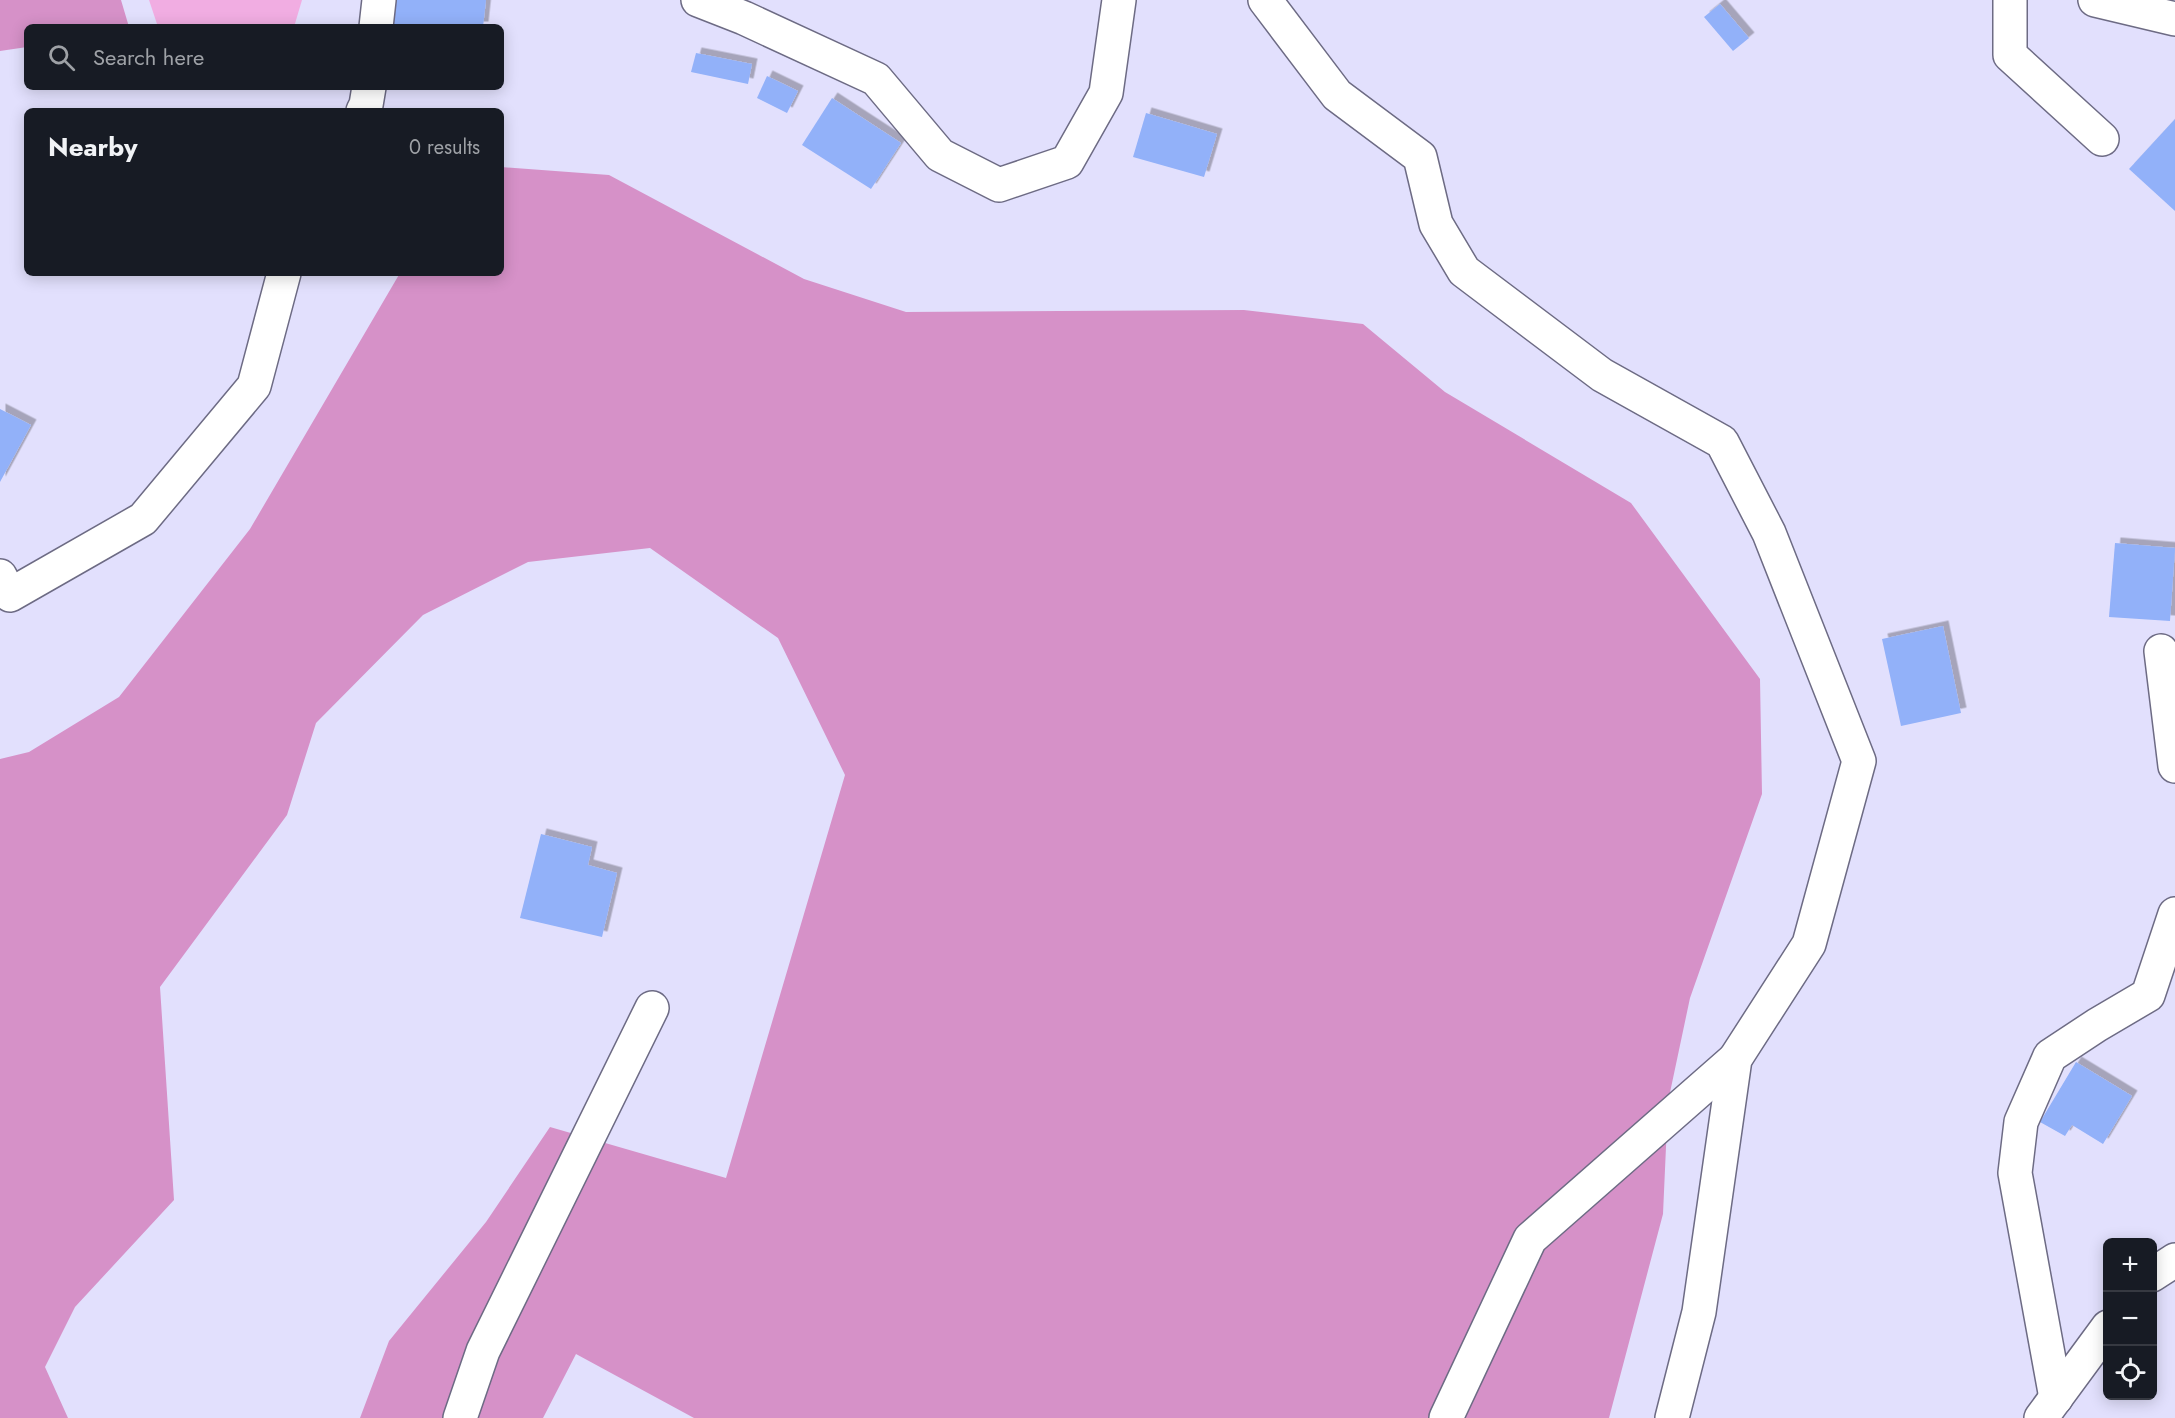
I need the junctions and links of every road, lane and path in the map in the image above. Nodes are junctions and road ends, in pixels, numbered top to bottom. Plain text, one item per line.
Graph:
1 (379, 0) edge
2 (698, 0) edge
3 (1119, 0) edge
4 (1265, 0) edge
5 (2010, 0) edge
6 (2096, 0) edge
7 (2175, 19) edge
8 (376, 24) edge
9 (368, 90) edge
10 (364, 108) edge
11 (2102, 139) dead end
12 (283, 276) edge
13 (0, 576) edge
14 (2161, 651) dead end
15 (2175, 766) edge
16 (2175, 914) edge
17 (652, 1008) dead end
18 (1735, 1059) junction
19 (2175, 1260) edge
20 (2157, 1272) edge
21 (2103, 1334) edge
22 (2049, 1408) edge
23 (460, 1418) edge
24 (1446, 1418) edge
25 (1672, 1418) edge

1 - 8 street
2 - 3 street
4 - 18 street
5 - 11 street
6 - 7 street
9 - 10 street
12 - 13 street
14 - 15 street
16 - 22 street
17 - 23 street
18 - 24 street
18 - 25 street
19 - 20 street
21 - 22 street

